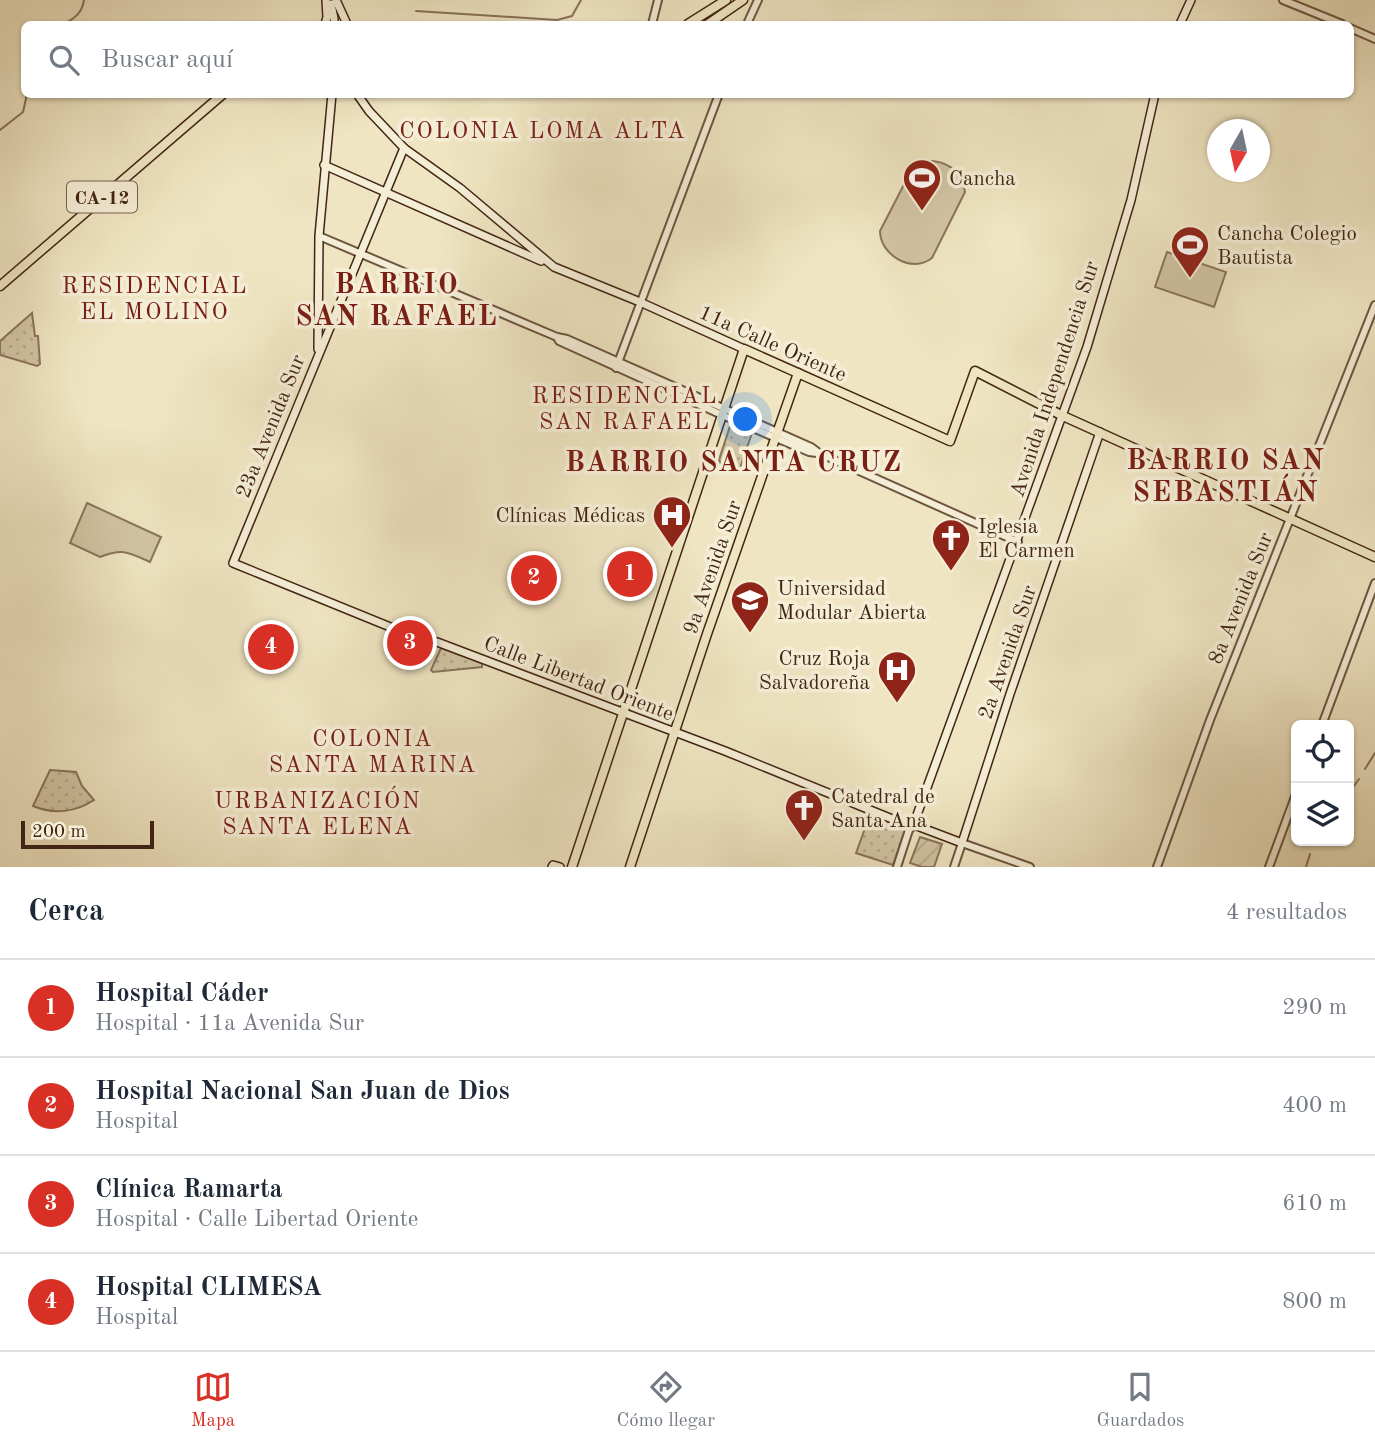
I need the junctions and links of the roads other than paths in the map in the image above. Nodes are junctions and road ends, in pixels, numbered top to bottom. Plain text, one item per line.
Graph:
1 (328, 0) edge
2 (337, 0) edge
3 (658, 0) edge
4 (726, 0) edge
5 (743, 0) edge
6 (758, 0) edge
7 (1191, 0) edge
8 (1283, 0) edge
9 (334, 19) dead end
10 (326, 21) edge
11 (346, 21) edge
12 (653, 21) edge
13 (693, 21) edge
14 (712, 21) edge
15 (748, 21) edge
16 (1181, 21) edge
17 (1335, 21) edge
18 (1354, 30) edge
19 (1375, 39) edge
20 (218, 98) edge
21 (332, 98) edge
22 (360, 98) edge
23 (717, 98) edge
24 (1154, 98) edge
25 (404, 148) junction
26 (324, 165) junction
27 (386, 193) junction
28 (318, 236) junction
29 (360, 254) junction
30 (554, 267) junction
31 (0, 286) edge
32 (640, 302) junction
33 (1375, 305) edge
34 (744, 349) junction
35 (318, 355) junction
36 (617, 365) junction
37 (797, 373) junction
38 (722, 413) junction
39 (1063, 416) junction
40 (1100, 432) junction
41 (776, 435) junction
42 (1290, 518) junction
43 (1018, 542) junction
44 (1375, 557) edge
45 (233, 563) joint
46 (1375, 583) edge
47 (623, 713) junction
48 (1324, 720) edge
49 (676, 733) junction
50 (1291, 808) edge
51 (913, 827) junction
52 (962, 843) junction
53 (572, 867) edge
54 (630, 867) edge
55 (897, 867) edge
56 (954, 867) edge
57 (1030, 867) edge
58 (1157, 867) edge
59 (1269, 867) edge

1 - 9 main road
1 - 10 main road
2 - 11 main road
3 - 12 street
4 - 13 main road
5 - 14 main road
6 - 15 street
7 - 16 main road
8 - 17 street
18 - 19 street
20 - 31 main road, CA-12
21 - 26 main road
22 - 25 main road
23 - 32 street
24 - 39 main road, Avenida Independencia Sur
25 - 27 main road, 23a Avenida Sur
25 - 30 main road
26 - 27 main road
26 - 28 main road
27 - 29 main road, 23a Avenida Sur
27 - 30 main road
28 - 29 street
28 - 35 main road
29 - 35 main road, 23a Avenida Sur
29 - 36 street
30 - 32 main road, 11a Calle Oriente
32 - 34 main road, 11a Calle Oriente
32 - 36 street
33 - 42 street, 8a Avenida Sur
34 - 37 main road, 11a Calle Oriente
34 - 38 main road
35 - 45 main road, 23a Avenida Sur
36 - 38 street
37 - 39 main road, 11a Calle Oriente
37 - 41 main road, 9a Avenida Sur
38 - 41 street
38 - 47 main road
39 - 40 main road
39 - 43 main road, Avenida Independencia Sur
40 - 42 main road
40 - 52 main road, 2a Avenida Sur
41 - 43 street
41 - 49 main road, 9a Avenida Sur
42 - 44 main road
42 - 58 street, 8a Avenida Sur
43 - 51 main road, Avenida Independencia Sur
45 - 47 main road, Calle Libertad Oriente
46 - 48 street
47 - 49 main road, Calle Libertad Oriente
47 - 53 main road
49 - 51 main road, Calle Libertad Oriente
49 - 54 main road, 9a Avenida Sur
50 - 59 street
51 - 52 main road, Calle Libertad Oriente
51 - 55 street
52 - 56 street
52 - 57 street

